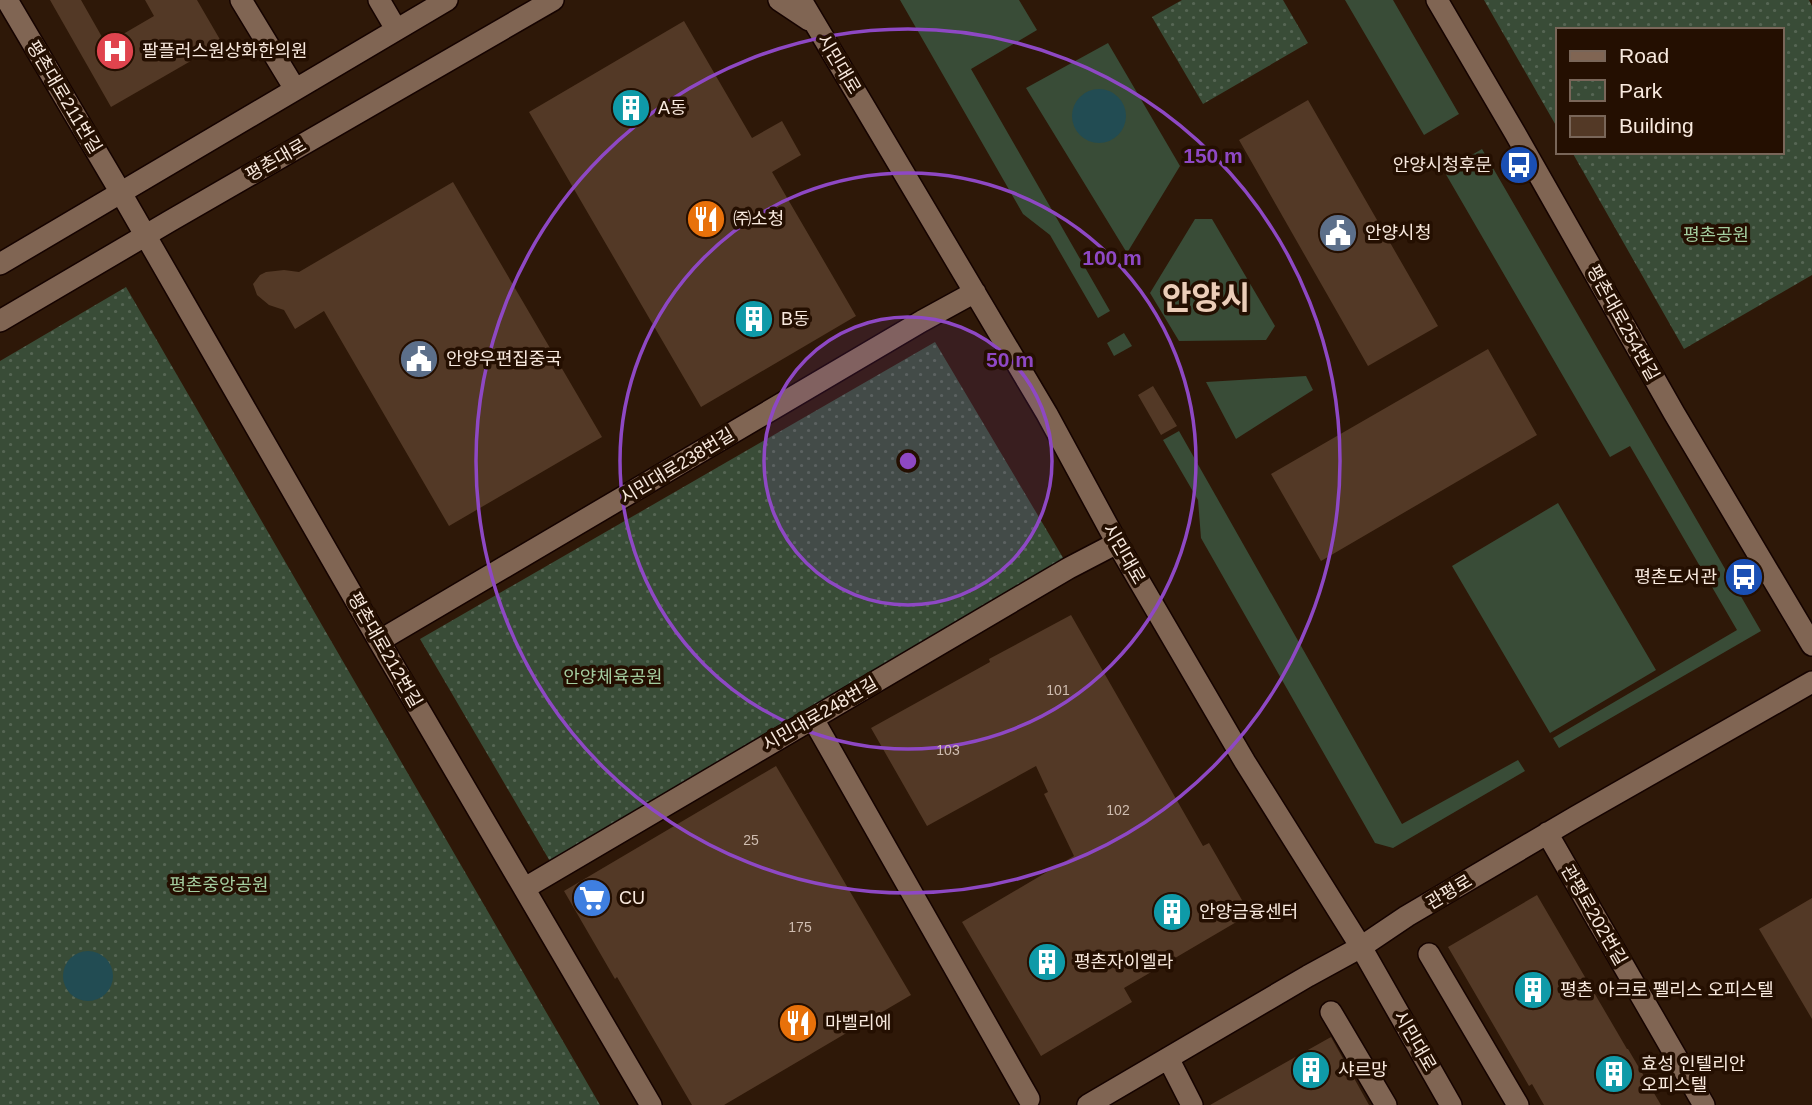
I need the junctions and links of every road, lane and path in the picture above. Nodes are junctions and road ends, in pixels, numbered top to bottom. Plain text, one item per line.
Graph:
1 (7, 0) edge
2 (241, 0) edge
3 (379, 0) edge
4 (447, 0) edge
5 (553, 0) edge
6 (779, 0) edge
7 (801, 0) edge
8 (812, 0) edge
9 (1437, 0) edge
10 (815, 23) junction
11 (396, 29) junction
12 (295, 89) junction
13 (121, 193) junction
14 (146, 236) junction
15 (0, 264) edge
16 (975, 292) junction
17 (0, 321) edge
18 (1117, 543) junction
19 (379, 641) junction
20 (1812, 645) edge
21 (1812, 682) edge
22 (813, 719) junction
23 (1547, 833) junction
24 (524, 888) junction
25 (1361, 947) junction
26 (1429, 954) dead end
27 (1331, 1012) dead end
28 (1168, 1058) junction
29 (1029, 1099) dead end
30 (651, 1105) edge
31 (1088, 1105) edge
32 (1192, 1105) edge
33 (1386, 1105) edge
34 (1451, 1105) edge
35 (1518, 1105) edge
36 (1704, 1105) edge

1 - 13 street, 평촌대로211번길
2 - 12 street
3 - 11 street
4 - 11 street
5 - 14 street, 평촌대로
6 - 10 street
7 - 10 street, 시민대로
8 - 10 street
9 - 20 street, 평촌대로254번길
10 - 16 street, 시민대로
11 - 12 street
12 - 13 street
13 - 14 street, 평촌대로212번길
13 - 15 street
14 - 17 street, 평촌대로
14 - 19 street, 평촌대로212번길
16 - 18 street, 시민대로
16 - 19 street, 시민대로238번길
18 - 22 street, 시민대로248번길
18 - 25 street, 시민대로
19 - 24 street, 평촌대로212번길
21 - 23 street, 관평로
22 - 24 street, 시민대로248번길
22 - 29 street
23 - 25 street, 관평로
23 - 36 street, 관평로202번길
24 - 30 street, 평촌대로212번길
25 - 28 street, 관평로
25 - 34 street, 시민대로
26 - 35 street
27 - 33 street
28 - 31 street, 관평로
28 - 32 street

